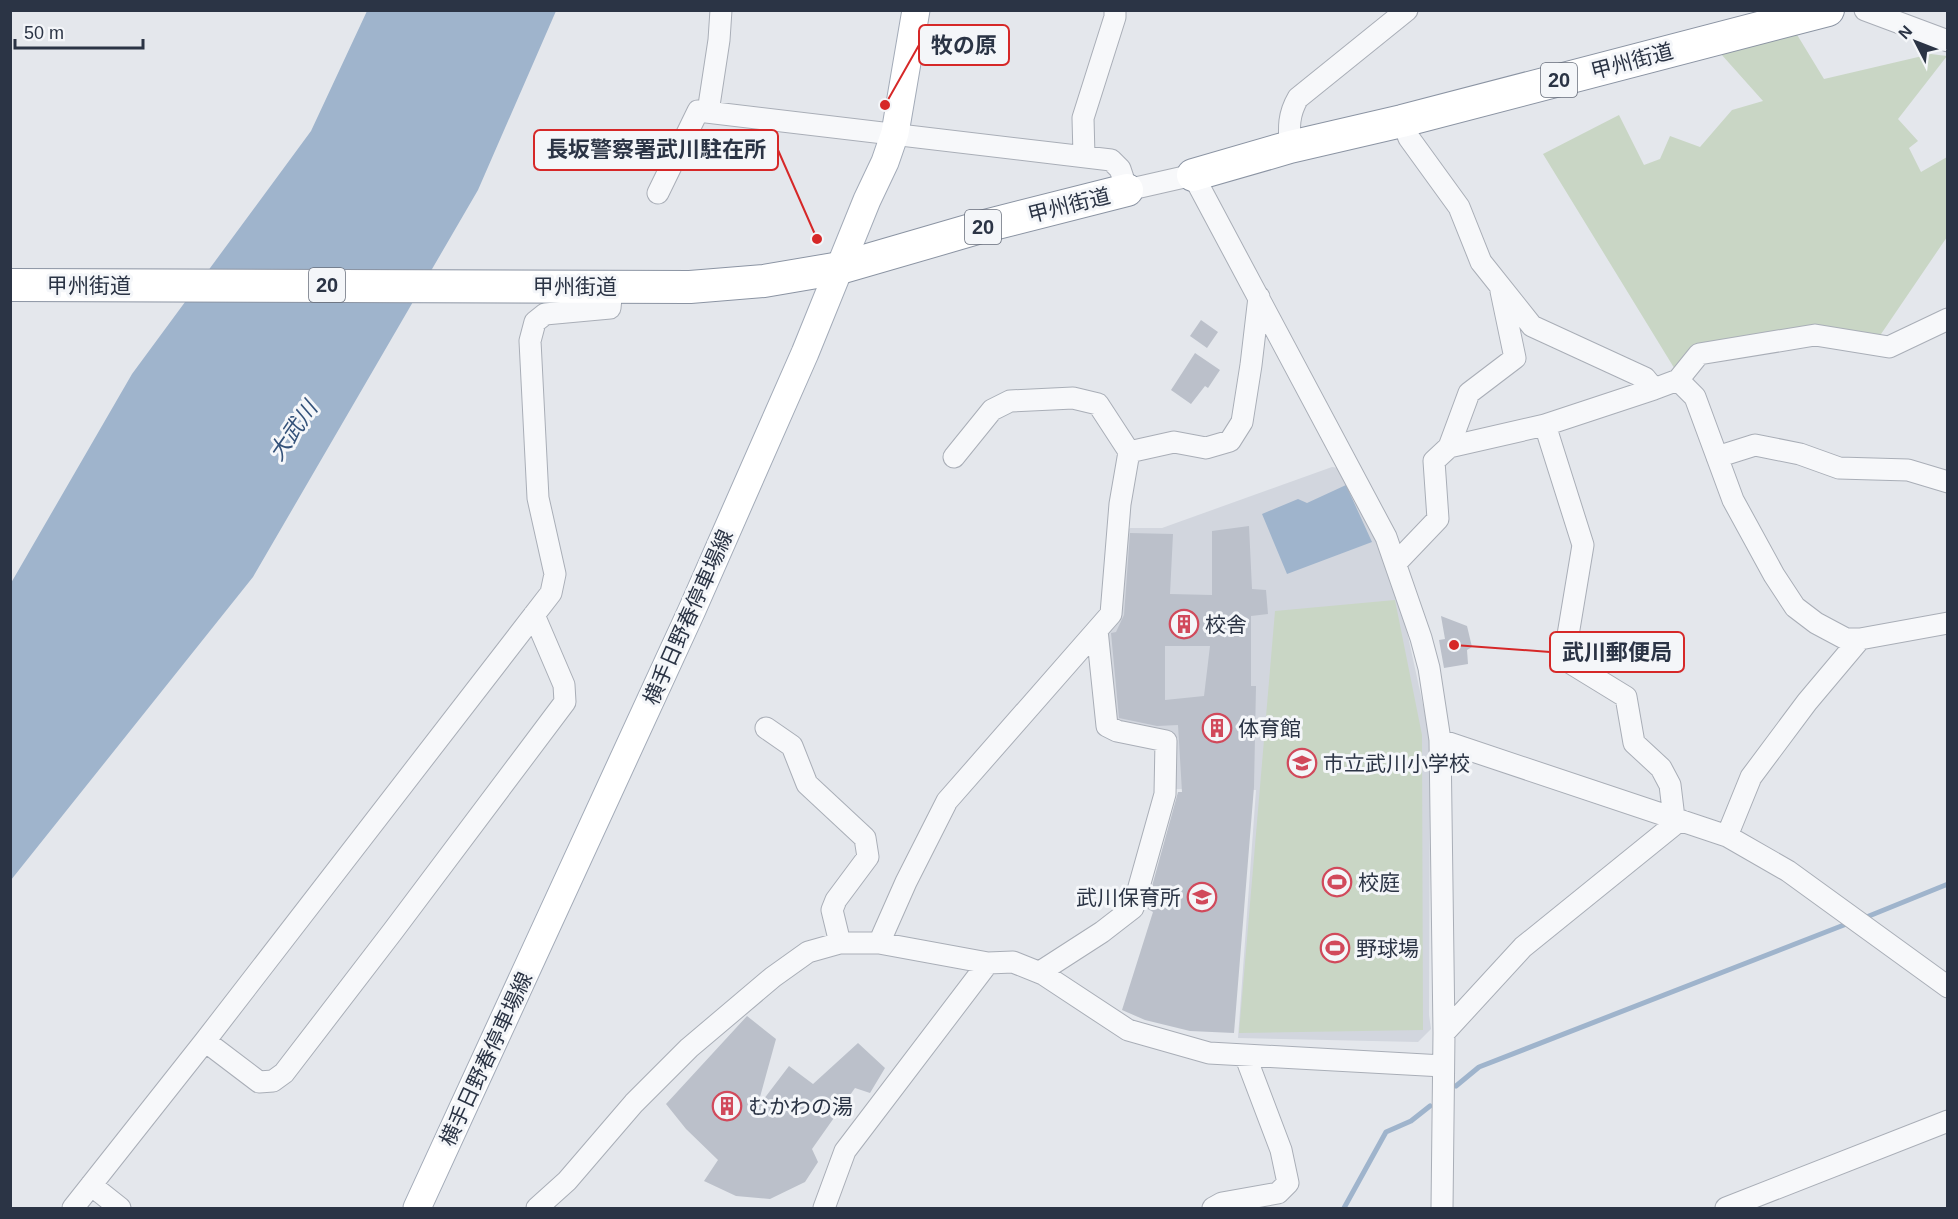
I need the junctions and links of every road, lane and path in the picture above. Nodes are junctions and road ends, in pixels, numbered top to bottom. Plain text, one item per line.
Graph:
1 (721, 10) edge
2 (916, 10) edge
3 (1115, 10) edge
4 (1407, 10) edge
5 (1828, 10) edge
6 (1865, 10) edge
7 (1947, 41) edge
8 (708, 112) junction
9 (1402, 121) junction
10 (895, 133) junction
11 (1290, 147) junction
12 (1084, 156) junction
13 (1193, 175) junction
14 (1127, 190) junction
15 (658, 193) dead end
16 (840, 268) junction
17 (10, 285) edge
18 (612, 287) junction
19 (1500, 288) junction
20 (1259, 297) junction
21 (1947, 319) edge
22 (1678, 380) junction
23 (1653, 389) junction
24 (1545, 425) junction
25 (1449, 447) junction
26 (1128, 450) dead end
27 (1717, 457) junction
28 (954, 458) dead end
29 (1947, 482) edge
30 (1396, 563) junction
31 (534, 615) junction
32 (1947, 623) edge
33 (1097, 630) junction
34 (1860, 639) junction
35 (766, 728) dead end
36 (1440, 740) junction
37 (1677, 819) junction
38 (1727, 836) junction
39 (840, 943) junction
40 (879, 943) junction
41 (988, 963) junction
42 (1040, 972) junction
43 (1947, 987) edge
44 (1444, 1033) junction
45 (205, 1041) junction
46 (1245, 1055) junction
47 (1443, 1066) junction
48 (1947, 1121) edge
49 (91, 1185) junction
50 (73, 1209) edge
51 (120, 1209) edge
52 (417, 1209) edge
53 (537, 1209) edge
54 (824, 1209) edge
55 (1213, 1209) edge
56 (1443, 1209) edge
57 (1726, 1209) edge

1 - 8 street
2 - 10 main road, 横手日野春停車場線
3 - 12 street
4 - 11 street
5 - 9 highway, 甲州街道 / 20
6 - 7 street
8 - 10 street
8 - 15 street
9 - 11 highway, 甲州街道 / 20
9 - 19 street
10 - 12 street
10 - 16 main road, 横手日野春停車場線
11 - 13 highway, 甲州街道 / 20
12 - 14 street
13 - 14 street
13 - 20 street
14 - 16 highway, 甲州街道 / 20
16 - 18 highway, 甲州街道 / 20
16 - 52 main road, 横手日野春停車場線
17 - 18 highway, 甲州街道 / 20
18 - 31 street
19 - 23 street
19 - 25 street
20 - 30 street
20 - 33 street
21 - 22 street
22 - 23 street
22 - 27 street
23 - 24 street
24 - 25 street
24 - 37 street
25 - 30 street
26 - 28 street
27 - 29 street
27 - 34 street
30 - 36 street
31 - 45 street
31 - 45 street
32 - 34 street
33 - 40 street
33 - 42 street
34 - 38 street
35 - 39 street
36 - 37 street
36 - 44 street
37 - 38 street
37 - 44 street
38 - 43 street
39 - 40 street
39 - 53 street
40 - 41 street
41 - 42 street
41 - 54 street
42 - 46 street
44 - 47 street
45 - 49 street
46 - 47 street
46 - 55 street
47 - 56 street
48 - 57 street
49 - 50 street
49 - 51 street

